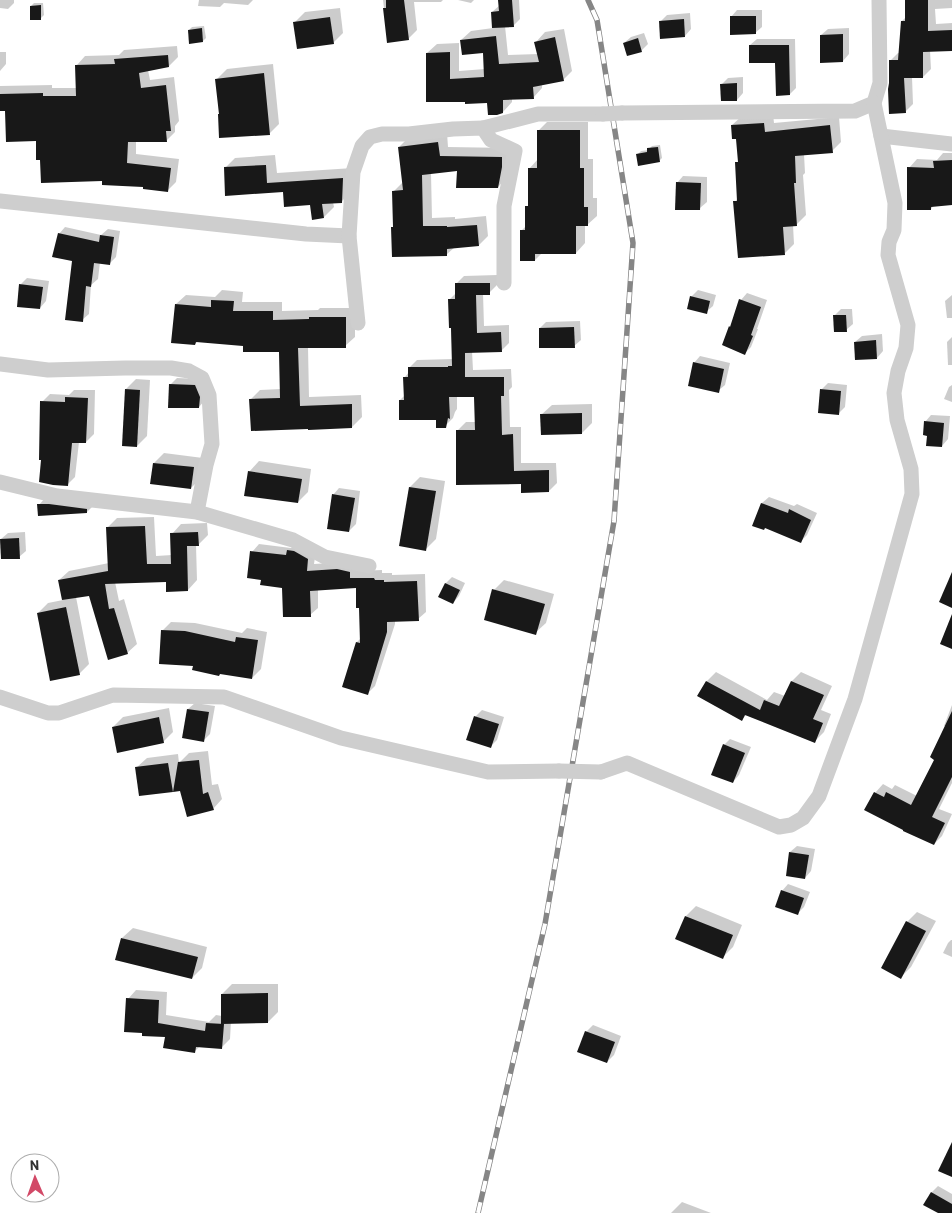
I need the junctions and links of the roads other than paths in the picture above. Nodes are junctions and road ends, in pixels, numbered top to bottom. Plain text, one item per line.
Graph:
1 (879, 0) edge
2 (874, 103) junction
3 (483, 128) junction
4 (881, 136) junction
5 (952, 144) edge
6 (0, 201) edge
7 (349, 236) junction
8 (504, 283) dead end
9 (358, 323) dead end
10 (0, 364) edge
11 (0, 482) edge
12 (197, 512) junction
13 (370, 566) dead end
14 (0, 698) edge

1 - 2 street
2 - 3 street, bridge
2 - 4 street
3 - 7 street
3 - 8 street
4 - 5 street
4 - 14 street, bridge
6 - 7 street
7 - 9 street
10 - 12 street
11 - 12 street
12 - 13 street

